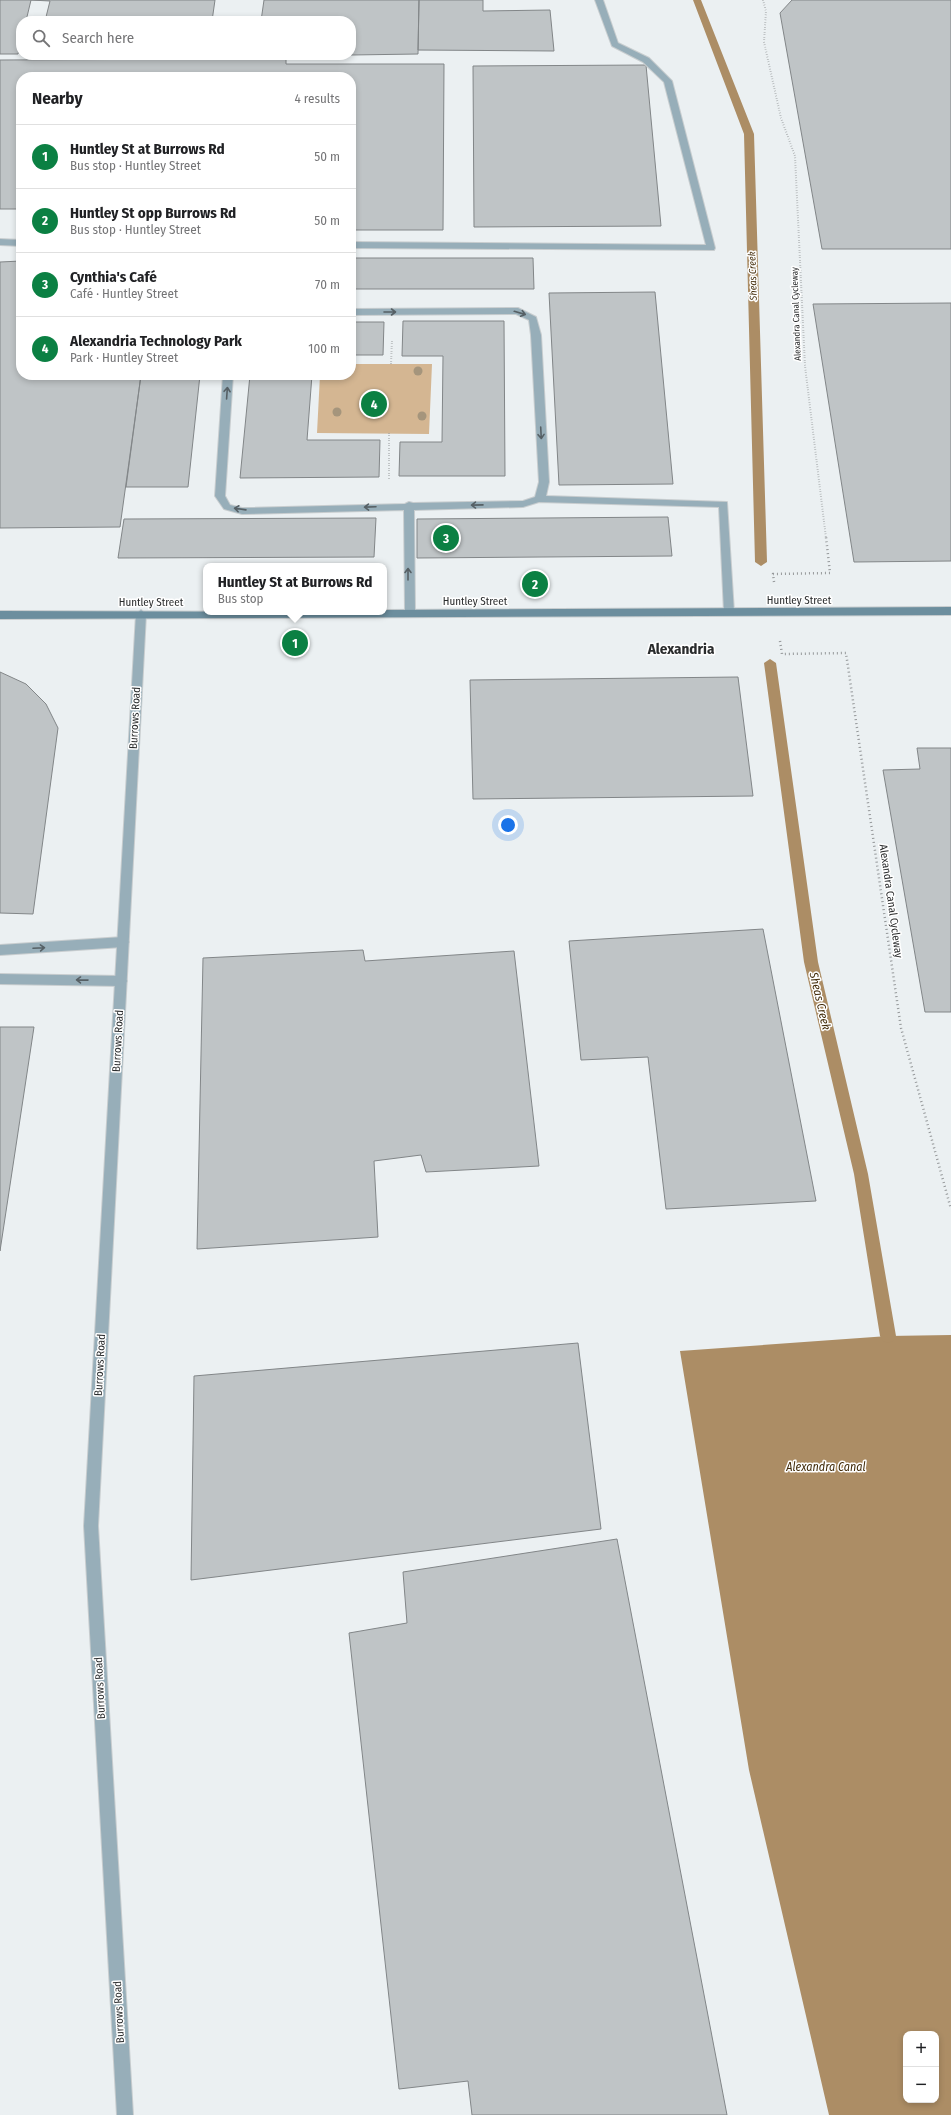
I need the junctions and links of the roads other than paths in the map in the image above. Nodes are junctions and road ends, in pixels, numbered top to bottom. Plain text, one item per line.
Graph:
1 (599, 0) edge
2 (0, 242) edge
3 (16, 243) edge
4 (356, 245) edge
5 (356, 312) edge
6 (228, 380) edge
7 (539, 499) junction
8 (409, 506) junction
9 (951, 611) edge
10 (729, 612) junction
11 (387, 613) edge
12 (410, 613) junction
13 (141, 614) junction
14 (203, 614) edge
15 (0, 615) edge
16 (123, 942) junction
17 (0, 950) edge
18 (0, 979) edge
19 (121, 981) junction
20 (125, 2115) edge

1 - 4 street
2 - 3 street
5 -> 7 street
8 -> 6 street
7 -> 8 street
7 - 10 street
12 -> 8 street
9 - 10 main road, Huntley Street
10 - 12 main road, Huntley Street
11 - 12 main road, Huntley Street
13 - 14 main road, Huntley Street
13 - 15 main road, Huntley Street
13 - 16 street, Burrows Road
17 -> 16 street
16 - 19 street, Burrows Road
19 -> 18 street
19 - 20 street, Burrows Road

